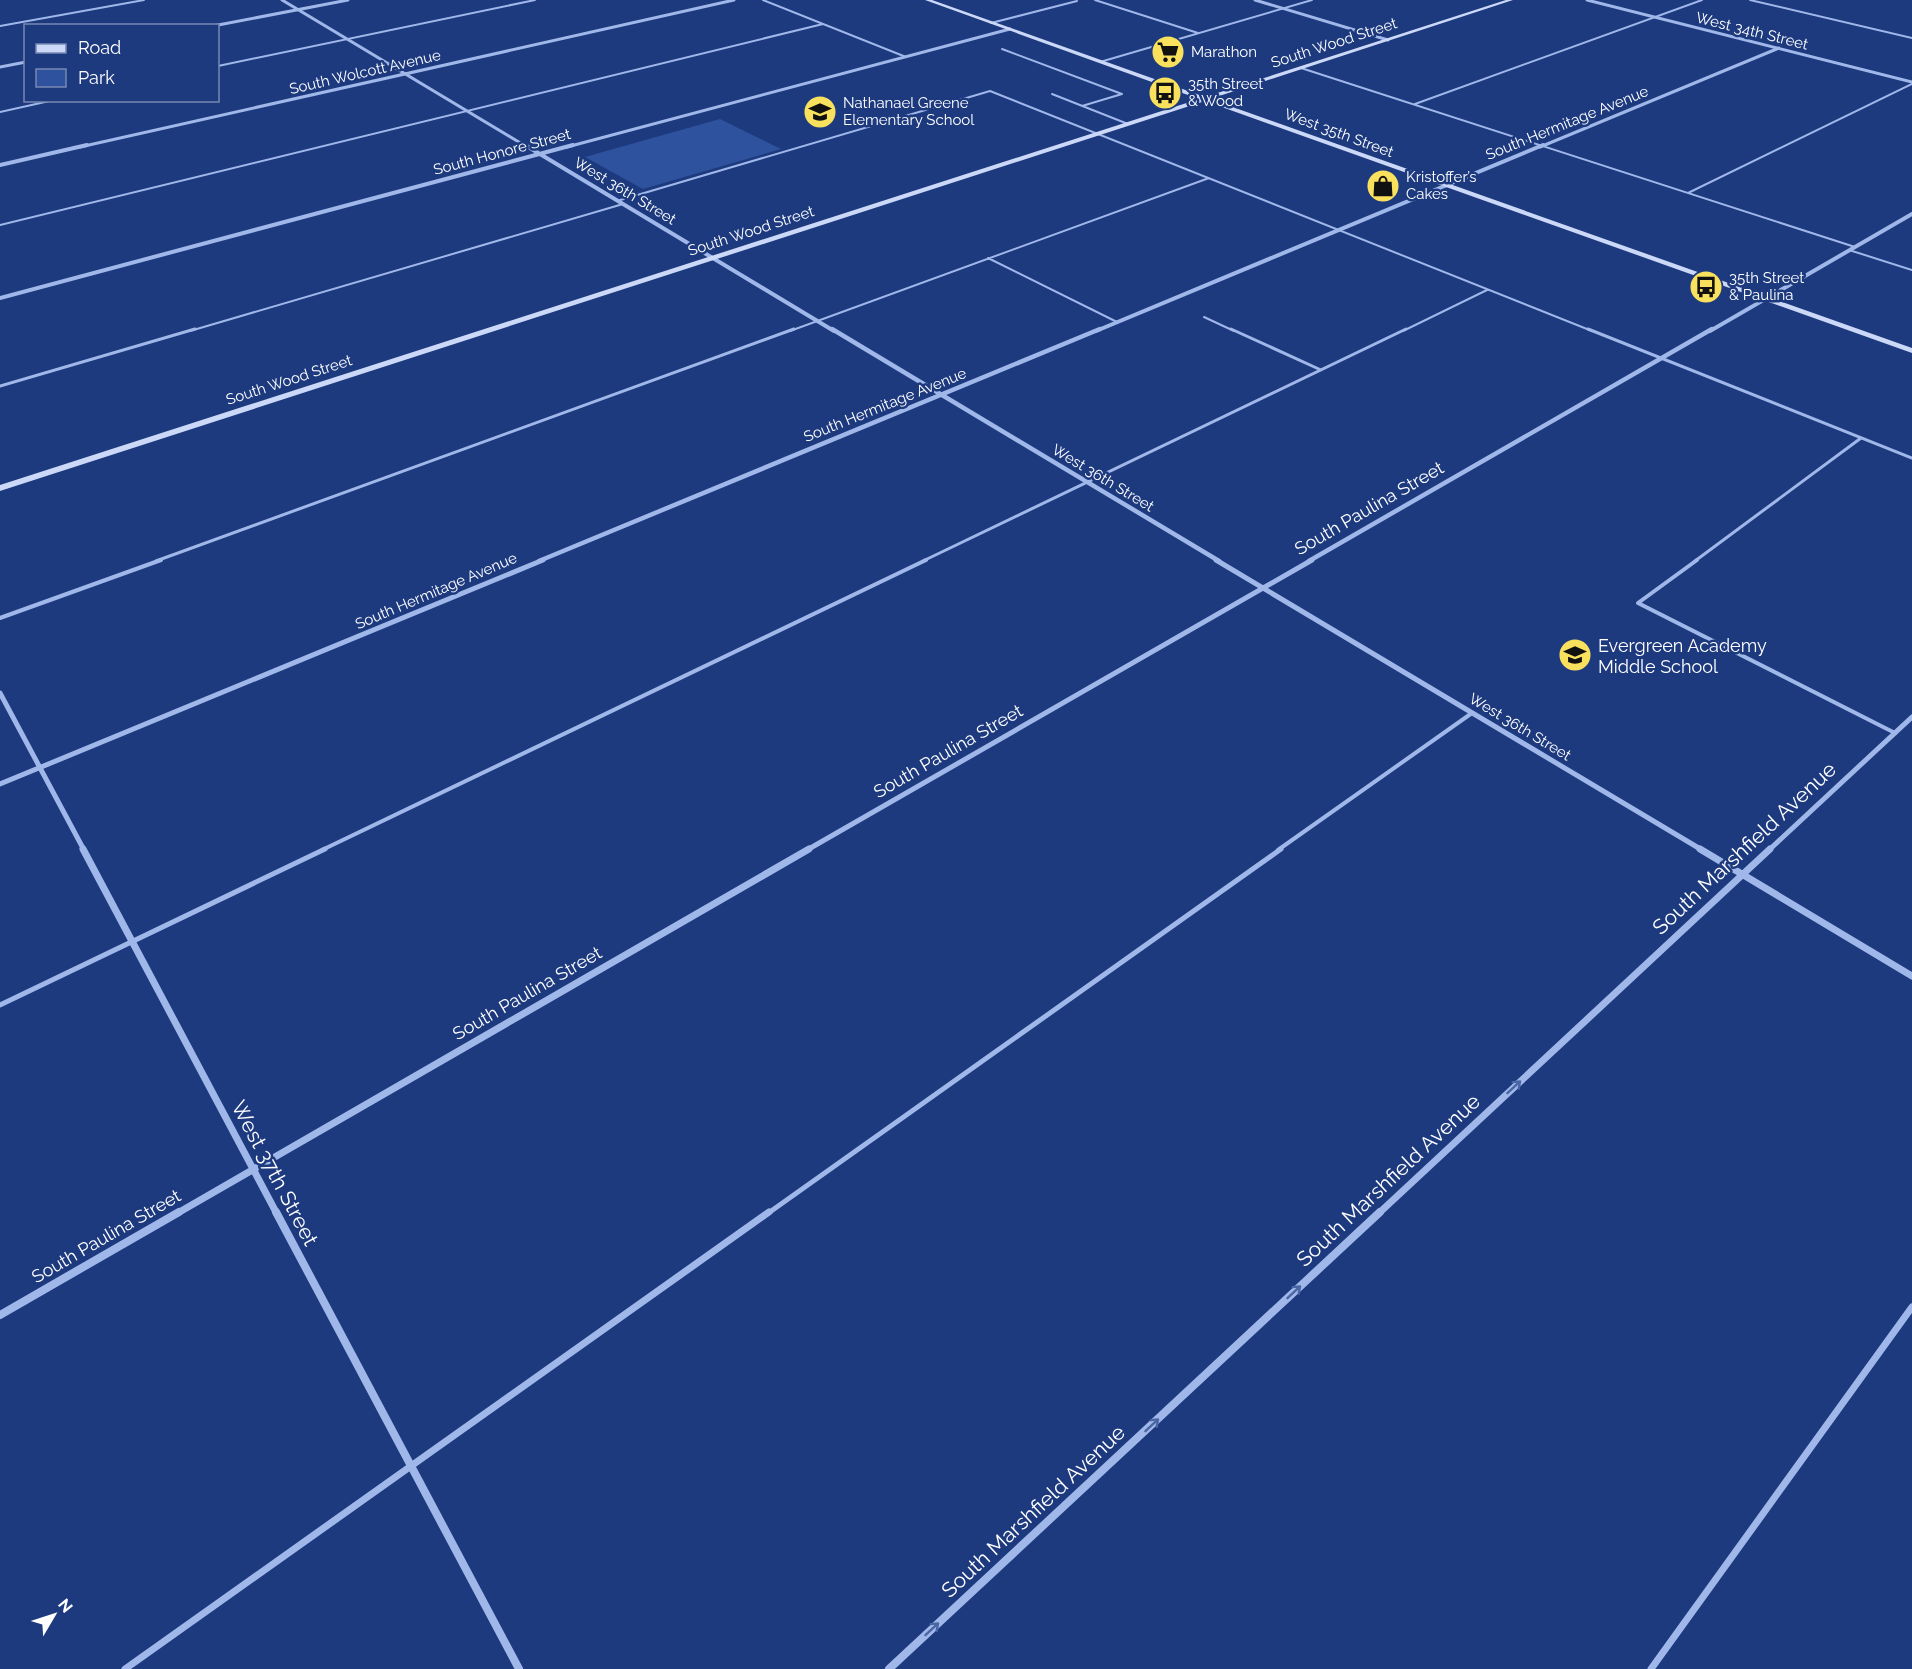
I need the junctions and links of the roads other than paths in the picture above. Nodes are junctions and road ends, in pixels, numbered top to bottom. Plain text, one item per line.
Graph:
1 (144, 0) edge
2 (282, 0) edge
3 (348, 0) edge
4 (535, 0) edge
5 (734, 0) edge
6 (763, 0) edge
7 (927, 0) edge
8 (1095, 0) edge
9 (1255, 0) edge
10 (1312, 0) edge
11 (1512, 0) edge
12 (1587, 0) edge
13 (1702, 0) edge
14 (1750, 0) edge
15 (1077, 1) edge
16 (1283, 8) junction
17 (298, 9) junction
18 (1654, 17) junction
19 (991, 23) junction
20 (824, 24) junction
21 (219, 25) edge
22 (0, 26) edge
23 (1010, 29) junction
24 (1198, 33) junction
25 (1912, 38) edge
26 (348, 39) junction
27 (1388, 40) junction
28 (1779, 48) junction
29 (1002, 49) dead end
30 (906, 57) junction
31 (24, 62) edge
32 (1100, 62) junction
33 (219, 66) edge
34 (0, 67) edge
35 (1301, 68) junction
36 (405, 74) junction
37 (1912, 83) edge
38 (1052, 94) dead end
39 (1204, 99) junction
40 (45, 102) edge
41 (1414, 104) junction
42 (1082, 106) junction
43 (468, 111) junction
44 (0, 112) edge
45 (1128, 124) junction
46 (1097, 134) junction
47 (1543, 146) junction
48 (539, 154) junction
49 (0, 165) edge
50 (1209, 178) junction
51 (1447, 186) junction
52 (1688, 193) junction
53 (617, 201) junction
54 (623, 204) junction
55 (1912, 214) edge
56 (0, 225) edge
57 (1339, 231) junction
58 (1855, 247) junction
59 (1849, 250) junction
60 (712, 258) junction
61 (988, 258) junction
62 (1912, 270) edge
63 (1487, 290) junction
64 (0, 298) edge
65 (1764, 299) junction
66 (1204, 317) dead end
67 (818, 320) junction
68 (1117, 322) junction
69 (1912, 351) edge
70 (1661, 358) junction
71 (1321, 370) junction
72 (0, 386) edge
73 (941, 394) junction
74 (1861, 438) junction
75 (1912, 458) edge
76 (1087, 482) junction
77 (0, 488) edge
78 (1263, 587) junction
79 (0, 618) edge
80 (0, 693) edge
81 (1472, 713) junction
82 (1912, 717) edge
83 (1895, 733) junction
84 (40, 768) junction
85 (0, 784) edge
86 (1742, 875) junction
87 (132, 942) junction
88 (1912, 976) edge
89 (0, 1005) edge
90 (253, 1168) junction
91 (1912, 1307) edge
92 (0, 1315) edge
93 (411, 1466) junction
94 (125, 1669) edge
95 (519, 1669) edge
96 (889, 1669) edge
97 (1651, 1669) edge

1 - 22 lane
2 - 17 street, West 36th Street
3 - 17 street
4 - 26 lane
5 - 36 street, South Wolcott Avenue
6 - 20 lane
7 - 19 street, West 35th Street
8 - 24 lane
9 - 16 street
10 - 16 lane
11 - 27 street, South Wood Street
12 - 18 street, West 34th Street
13 - 18 lane
14 - 25 lane
15 - 19 lane
16 - 24 lane
16 - 27 street
17 - 21 street
17 - 26 street, West 36th Street
18 - 28 street, West 34th Street
18 - 41 lane
19 - 23 street, West 35th Street
20 - 30 lane
20 - 43 lane
23 - 30 street, South Honore Street
23 - 32 street, West 35th Street
24 - 32 lane
26 - 33 lane
26 - 36 street, West 36th Street
27 - 35 street, South Wood Street
28 - 37 street, West 34th Street
28 - 47 street, South Hermitage Avenue
29 - 42 lane
30 - 48 street, South Honore Street
31 - 34 street
32 - 39 street, West 35th Street
35 - 39 street, South Wood Street
35 - 41 lane
36 - 43 street, West 36th Street
36 - 49 street, South Wolcott Avenue
37 - 52 lane
38 - 42 lane
39 - 45 street, South Wood Street
39 - 51 street, West 35th Street
40 - 44 lane
41 - 47 lane
42 - 45 lane
43 - 48 street, West 36th Street
43 - 56 lane
45 - 46 street, South Wood Street
46 - 50 lane
46 - 53 lane
46 - 60 street, South Wood Street
47 - 51 street, South Hermitage Avenue
47 - 52 lane
48 - 53 street, West 36th Street
48 - 64 street, South Honore Street
50 - 57 lane
50 - 61 lane
51 - 57 street, South Hermitage Avenue
51 - 65 street, West 35th Street
52 - 58 lane
53 - 54 street, West 36th Street
54 - 60 street, West 36th Street
54 - 72 lane
55 - 58 street, South Paulina Street
57 - 63 lane
57 - 68 street, South Hermitage Avenue
58 - 59 street, South Paulina Street
59 - 62 lane
59 - 65 street, South Paulina Street
60 - 67 street, West 36th Street
60 - 77 street, South Wood Street
61 - 67 lane
61 - 68 lane
63 - 70 lane
63 - 71 lane
65 - 69 street, West 35th Street
65 - 70 street, South Paulina Street
66 - 71 lane
67 - 73 street, West 36th Street
67 - 79 lane
68 - 73 street, South Hermitage Avenue
70 - 74 lane
70 - 78 street, South Paulina Street
71 - 76 lane
73 - 76 street, West 36th Street
73 - 84 street, South Hermitage Avenue
74 - 75 lane
74 - 83 lane
76 - 78 street, West 36th Street
76 - 87 lane
78 - 81 street, West 36th Street
78 - 90 street, South Paulina Street
80 - 84 street, West 37th Street
81 - 86 street, West 36th Street
81 - 93 lane
82 - 83 street, South Marshfield Avenue
83 - 86 street, South Marshfield Avenue
84 - 85 street, South Hermitage Avenue
84 - 87 street, West 37th Street
86 - 88 street, West 36th Street
96 -> 86 street, South Marshfield Avenue
87 - 89 lane
87 - 90 street, West 37th Street
90 - 92 street, South Paulina Street
90 - 93 street, West 37th Street
91 - 97 lane
93 - 94 lane
93 - 95 street, West 37th Street

